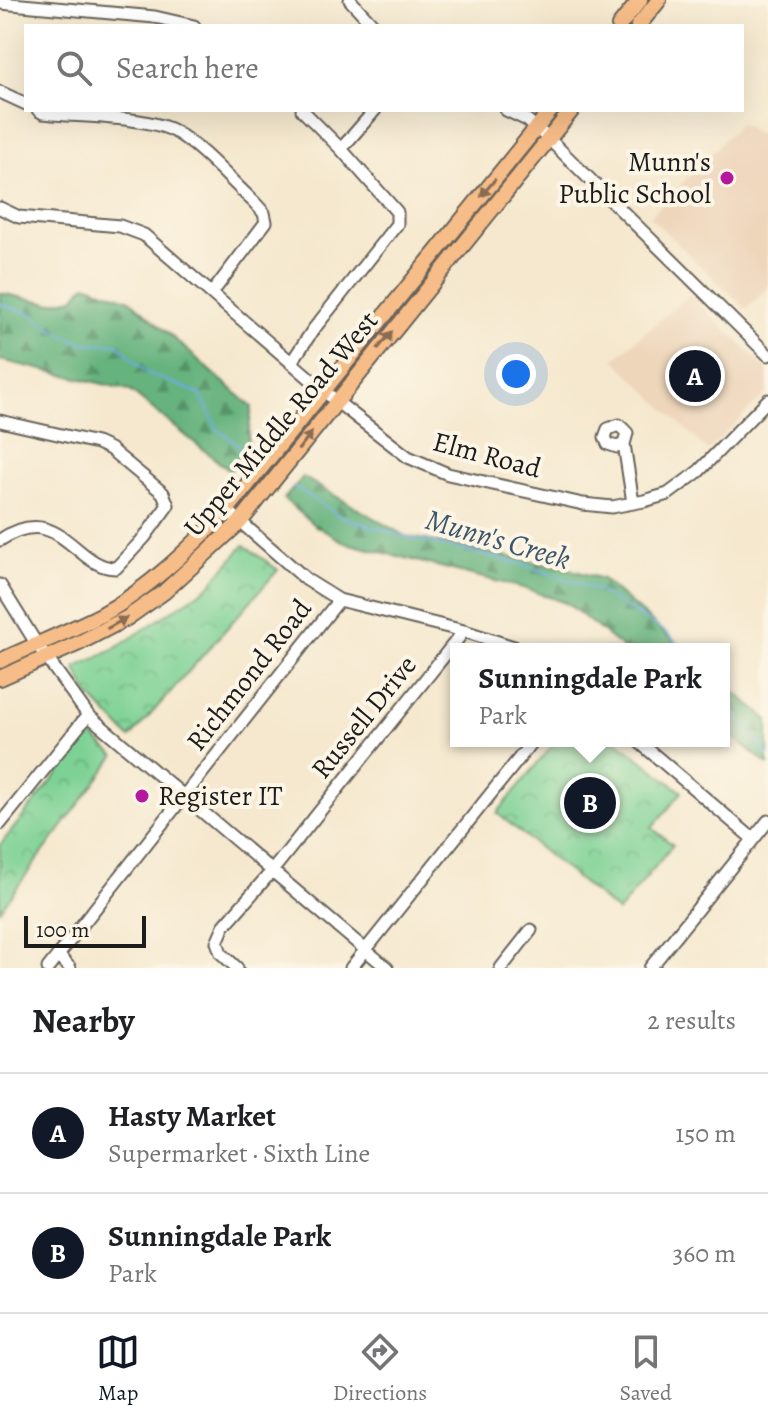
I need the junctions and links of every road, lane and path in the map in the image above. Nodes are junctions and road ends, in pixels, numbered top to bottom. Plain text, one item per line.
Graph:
1 (350, 0) edge
2 (640, 0) edge
3 (659, 0) edge
4 (0, 3) edge
5 (185, 24) edge
6 (372, 24) edge
7 (621, 24) edge
8 (640, 24) edge
9 (0, 92) edge
10 (24, 103) edge
11 (41, 112) edge
12 (304, 112) edge
13 (373, 112) edge
14 (509, 112) edge
15 (549, 112) edge
16 (570, 112) edge
17 (537, 128) junction
18 (549, 139) junction
19 (341, 149) junction
20 (0, 208) edge
21 (212, 293) junction
22 (768, 355) edge
23 (291, 363) junction
24 (323, 390) junction
25 (768, 400) edge
26 (336, 401) junction
27 (0, 421) edge
28 (624, 444) dead end
29 (633, 503) junction
30 (227, 510) junction
31 (240, 522) junction
32 (0, 540) edge
33 (0, 585) edge
34 (339, 600) junction
35 (464, 631) junction
36 (36, 643) junction
37 (454, 643) edge
38 (501, 643) edge
39 (450, 648) edge
40 (47, 657) junction
41 (0, 661) edge
42 (0, 678) edge
43 (88, 715) junction
44 (528, 747) edge
45 (645, 747) edge
46 (183, 796) junction
47 (768, 821) edge
48 (0, 824) edge
49 (753, 839) junction
50 (272, 871) junction
51 (531, 930) dead end
52 (365, 949) junction
53 (58, 955) junction
54 (48, 968) edge
55 (70, 968) edge
56 (237, 968) edge
57 (351, 968) edge
58 (387, 968) edge
59 (501, 968) edge
60 (650, 968) edge

1 - 6 street
2 - 7 main road
3 - 8 main road
4 - 5 street
9 - 10 street
11 - 21 street
12 - 19 street
13 - 19 street
14 - 17 street
15 - 17 main road, Upper Middle Road West
16 - 18 main road, Upper Middle Road West
17 - 18 street
17 -> 24 main road, Upper Middle Road West
18 - 22 street
26 -> 18 main road, Upper Middle Road West
19 - 23 street
20 - 21 street, Elm Road
21 - 23 street, Elm Road
23 - 24 street, Elm Road
24 - 26 street, Elm Road
24 - 30 main road, Upper Middle Road West
25 - 29 street, Elm Road
26 - 29 street, Elm Road
31 -> 26 main road, Upper Middle Road West
27 - 32 street
28 - 29 street
30 - 31 street
30 - 36 main road, Upper Middle Road West
31 - 34 street
40 -> 31 main road, Upper Middle Road West
33 - 36 street
34 - 35 street
34 - 46 street, Richmond Road
35 - 37 street, Russell Drive
35 - 38 street
36 - 40 street
36 - 41 main road, Upper Middle Road West
39 - 50 street, Russell Drive
40 - 42 main road, Upper Middle Road West
40 - 43 street
43 - 46 street
43 - 48 street
44 - 52 street
45 - 49 street
46 - 50 street
46 - 53 street, Richmond Road
47 - 49 street
49 - 60 street
50 - 52 street
50 - 56 street, Russell Drive
51 - 59 street
52 - 57 street
52 - 58 street
53 - 54 street, Richmond Road
53 - 55 street

